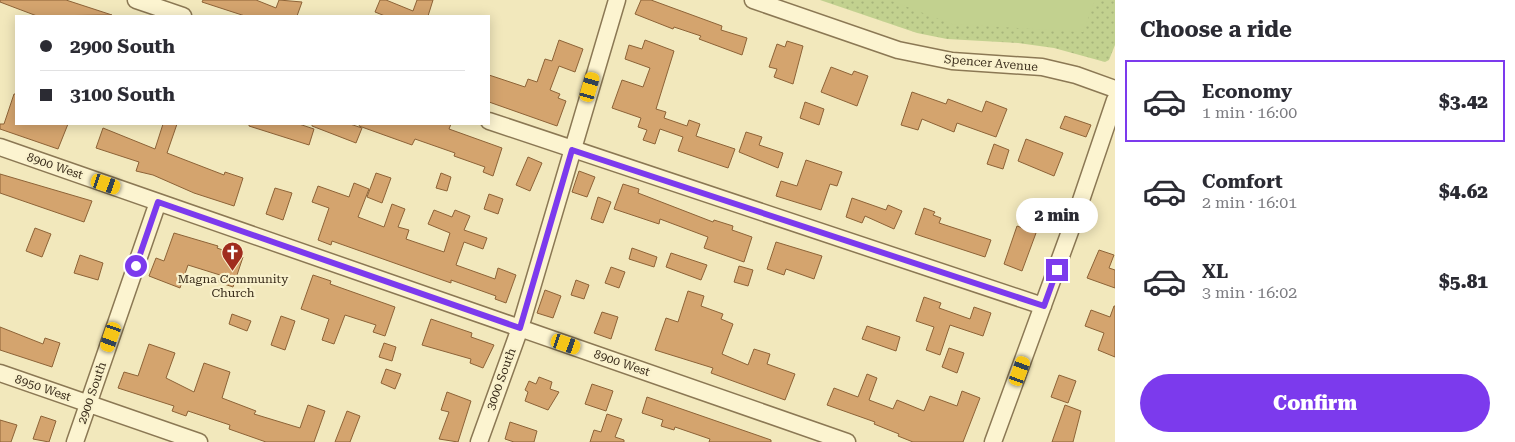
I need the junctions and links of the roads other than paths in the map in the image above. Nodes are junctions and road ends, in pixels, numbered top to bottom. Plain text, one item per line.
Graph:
1 (136, 0) edge
2 (617, 0) edge
3 (752, 0) edge
4 (780, 5) edge
5 (180, 15) edge
6 (1115, 90) edge
7 (1115, 100) edge
8 (490, 121) edge
9 (0, 147) edge
10 (572, 150) junction
11 (158, 202) junction
12 (1044, 306) junction
13 (520, 328) junction
14 (0, 373) edge
15 (88, 403) junction
16 (74, 442) edge
17 (199, 442) edge
18 (479, 442) edge
19 (847, 442) edge
20 (993, 442) edge

1 - 5 street
2 - 10 street, 3000 South
3 - 4 street, Spencer Avenue
4 - 6 street, Spencer Avenue
7 - 12 street
8 - 10 street
9 - 11 street, 8900 West
10 - 12 street
10 - 13 street, 3000 South
11 - 13 street, 8900 West
11 - 15 street, 2900 South
12 - 20 street
13 - 18 street, 3000 South
13 - 19 street, 8900 West
14 - 15 street, 8950 West
15 - 16 street, 2900 South
15 - 17 street, 8950 West

